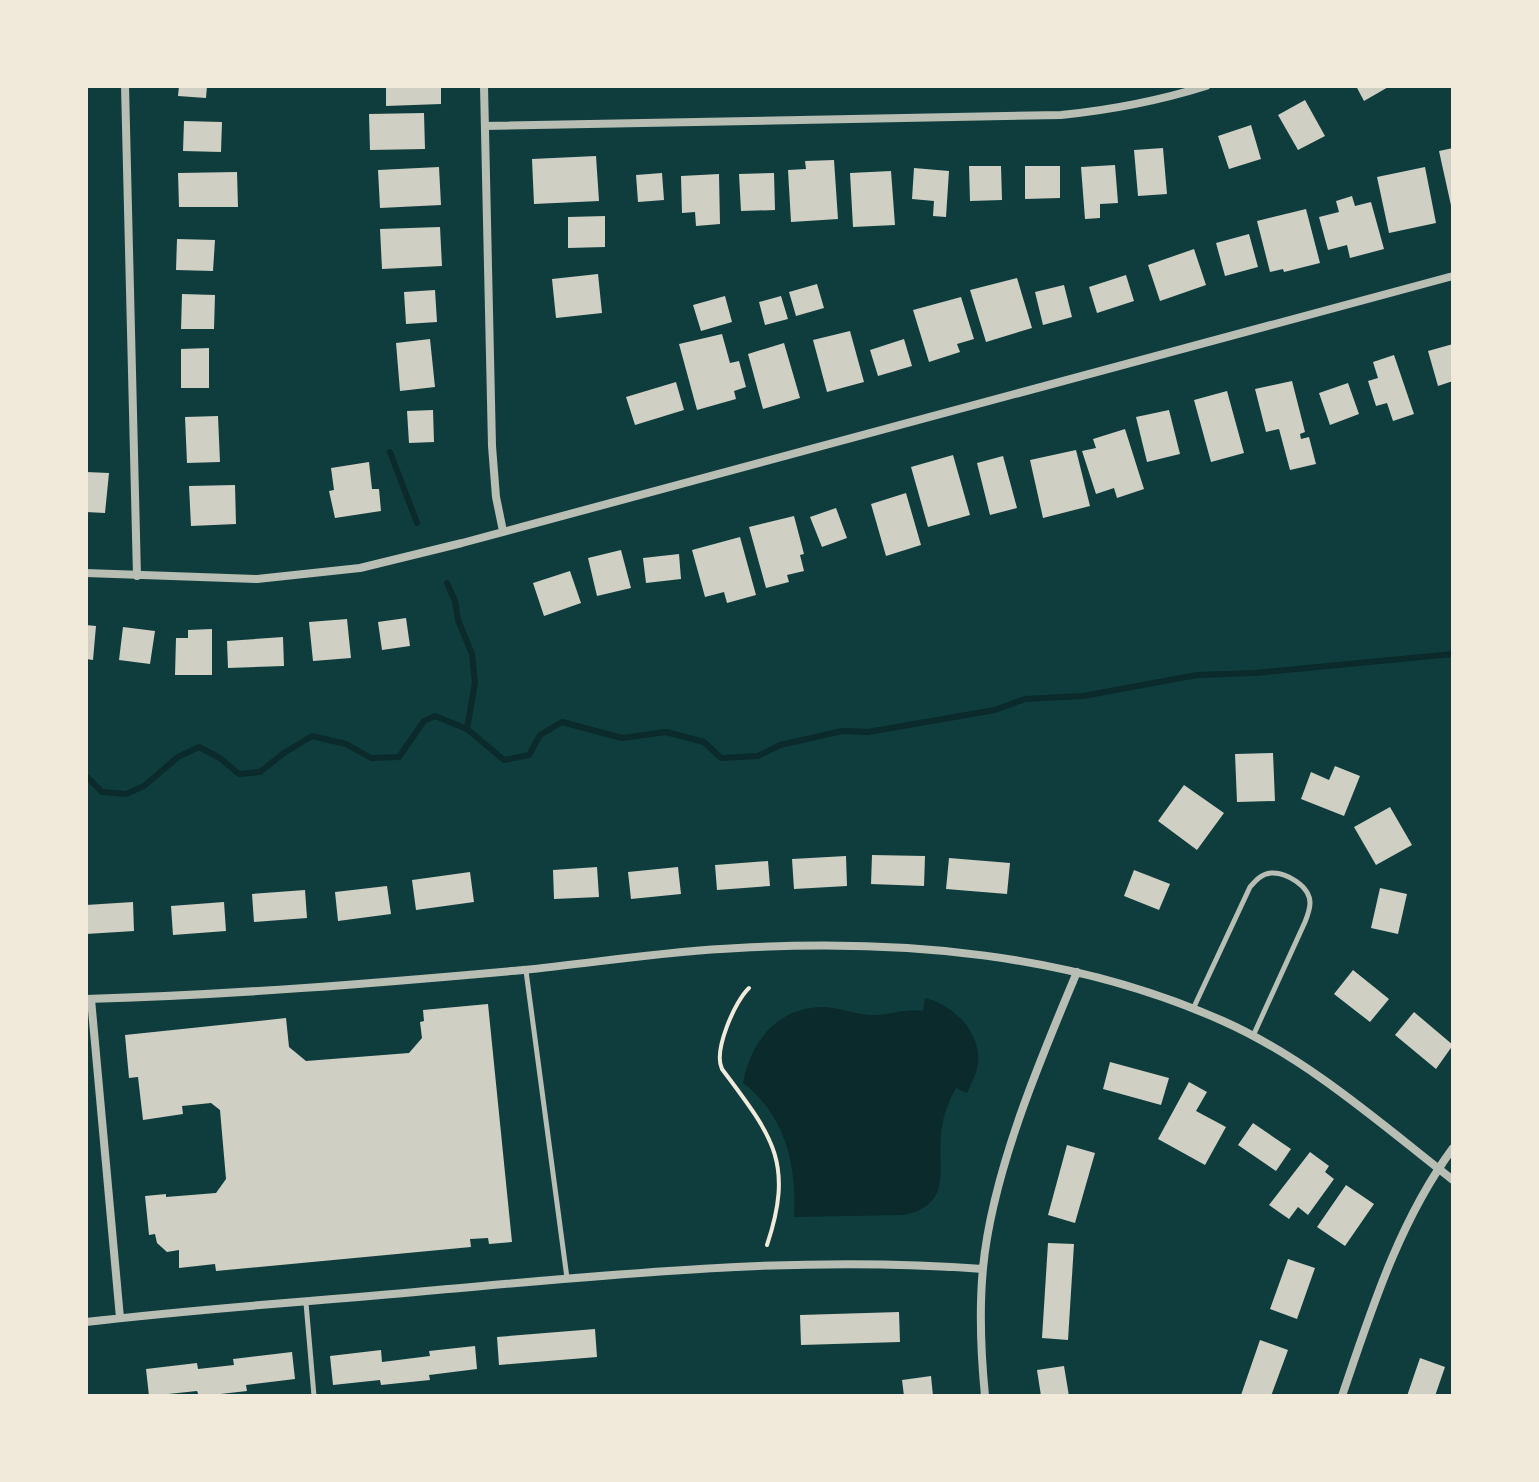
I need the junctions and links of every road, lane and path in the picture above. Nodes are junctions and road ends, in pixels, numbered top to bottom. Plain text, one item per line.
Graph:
1 (125, 86) edge
2 (484, 86) edge
3 (1206, 86) edge
4 (485, 126) junction
5 (1453, 276) edge
6 (503, 531) junction
7 (86, 573) edge
8 (137, 576) junction
9 (526, 970) junction
10 (1077, 972) junction
11 (749, 988) dead end
12 (88, 999) edge
13 (1193, 1009) junction
14 (1253, 1036) junction
15 (1453, 1148) edge
16 (1439, 1169) junction
17 (1453, 1180) edge
18 (767, 1245) dead end
19 (983, 1269) junction
20 (568, 1279) junction
21 (306, 1303) junction
22 (120, 1318) junction
23 (86, 1322) edge
24 (314, 1396) edge
25 (985, 1396) edge
26 (1342, 1396) edge

1 - 8 street
2 - 4 street
3 - 4 street
4 - 6 street
5 - 6 street
6 - 8 street
7 - 8 street
9 - 10 street
9 - 12 street
9 - 20 lane
10 - 13 street
10 - 19 street
11 - 18 path
12 - 22 street
13 - 14 street
13 - 14 lane
14 - 16 street
15 - 16 street
16 - 17 street
16 - 26 street
19 - 20 street
19 - 25 street
20 - 21 street
21 - 22 street
21 - 24 lane
22 - 23 street

